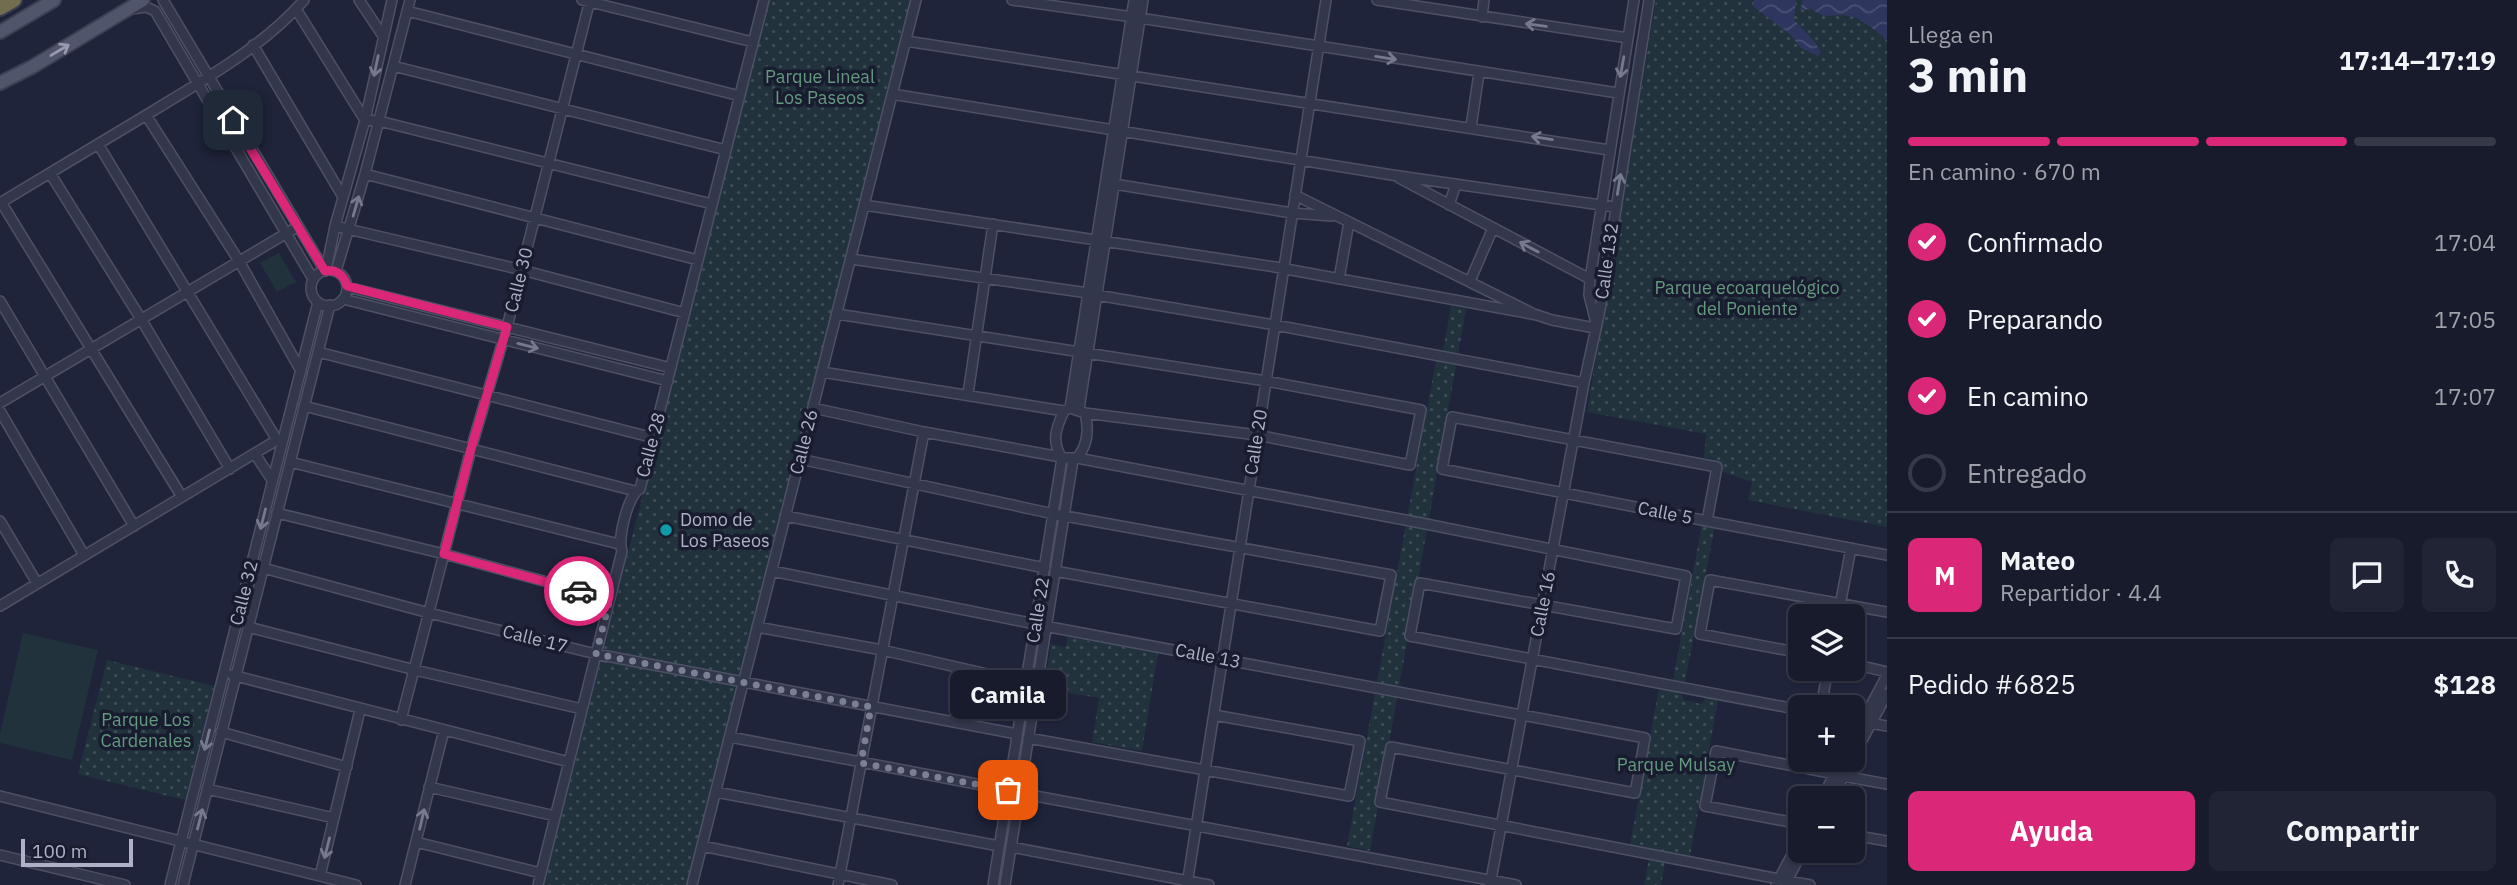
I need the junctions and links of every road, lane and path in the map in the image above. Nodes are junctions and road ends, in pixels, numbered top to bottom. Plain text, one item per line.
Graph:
1 (14, 0) edge
2 (54, 0) edge
3 (144, 0) edge
4 (163, 0) edge
5 (304, 0) edge
6 (359, 0) edge
7 (392, 0) edge
8 (410, 0) edge
9 (764, 0) edge
10 (916, 0) edge
11 (1012, 0) edge
12 (1134, 0) edge
13 (1143, 0) edge
14 (1326, 0) edge
15 (1377, 0) edge
16 (1484, 0) edge
17 (1634, 0) edge
18 (1649, 0) edge
19 (587, 1) edge
20 (0, 8) edge
21 (130, 9) junction
22 (296, 9) junction
23 (407, 11) junction
24 (1136, 17) junction
25 (1482, 17) junction
26 (0, 32) edge
27 (383, 36) junction
28 (183, 37) junction
29 (1628, 38) junction
30 (906, 41) junction
31 (753, 42) junction
32 (173, 43) junction
33 (253, 45) junction
34 (1319, 47) junction
35 (576, 55) junction
36 (393, 66) junction
37 (1479, 73) junction
38 (1127, 74) junction
39 (207, 77) junction
40 (0, 83) edge
41 (198, 84) junction
42 (1618, 93) junction
43 (892, 94) junction
44 (740, 96) junction
45 (1310, 102) junction
46 (563, 107) junction
47 (146, 115) junction
48 (365, 120) junction
49 (379, 121) junction
50 (1471, 127) junction
51 (1118, 130) junction
52 (98, 144) junction
53 (726, 150) junction
54 (1609, 150) junction
55 (1301, 160) junction
56 (549, 164) junction
57 (50, 173) junction
58 (365, 174) junction
59 (1392, 174) junction
60 (1114, 184) junction
61 (1456, 184) junction
62 (1295, 195) junction
63 (343, 197) junction
64 (1, 202) edge
65 (712, 204) junction
66 (864, 205) junction
67 (1449, 205) junction
68 (1600, 205) junction
69 (1615, 207) junction
70 (1292, 214) junction
71 (535, 217) junction
72 (1338, 217) junction
73 (1349, 222) junction
74 (993, 224) junction
75 (335, 226) junction
76 (297, 227) junction
77 (349, 228) junction
78 (1493, 228) junction
79 (287, 233) junction
80 (1101, 241) junction
81 (851, 259) junction
82 (698, 260) junction
83 (239, 261) junction
84 (1284, 269) junction
85 (522, 270) junction
86 (329, 271) junction
87 (313, 279) junction
88 (985, 279) junction
89 (1339, 279) junction
90 (1590, 279) junction
91 (1470, 281) junction
92 (347, 286) junction
93 (188, 292) junction
94 (1092, 294) junction
95 (343, 299) junction
96 (0, 301) edge
97 (318, 302) junction
98 (330, 305) junction
99 (685, 313) junction
100 (837, 314) junction
101 (1537, 315) junction
102 (141, 319) junction
103 (1275, 324) junction
104 (1596, 326) junction
105 (507, 327) junction
106 (976, 336) junction
107 (503, 340) junction
108 (93, 348) junction
109 (1083, 351) junction
110 (318, 352) junction
111 (671, 368) junction
112 (300, 371) junction
113 (822, 372) junction
114 (46, 376) junction
115 (668, 381) junction
116 (1266, 381) junction
117 (1584, 383) junction
118 (968, 394) junction
119 (488, 397) junction
120 (0, 403) edge
121 (304, 406) junction
122 (813, 408) junction
123 (1074, 410) junction
124 (0, 411) edge
125 (924, 432) junction
126 (1257, 435) junction
127 (654, 438) junction
128 (280, 441) junction
129 (1573, 441) junction
130 (294, 444) junction
131 (471, 449) junction
132 (255, 454) junction
133 (1062, 457) junction
134 (800, 459) junction
135 (1075, 459) junction
136 (290, 462) junction
137 (230, 469) junction
138 (272, 480) junction
139 (914, 484) junction
140 (635, 491) junction
141 (1249, 491) junction
142 (1564, 493) junction
143 (182, 497) junction
144 (458, 505) junction
145 (277, 513) junction
146 (1054, 514) junction
147 (786, 516) junction
148 (1064, 516) junction
149 (0, 521) edge
150 (1707, 521) junction
151 (134, 526) junction
152 (904, 540) junction
153 (619, 544) junction
154 (1240, 548) junction
155 (1852, 548) junction
156 (1554, 549) junction
157 (444, 554) junction
158 (84, 555) junction
159 (1887, 555) edge
160 (263, 568) junction
161 (1045, 568) junction
162 (1055, 570) junction
163 (772, 571) junction
164 (37, 583) junction
165 (893, 595) junction
166 (610, 599) junction
167 (1231, 603) junction
168 (1841, 603) junction
169 (0, 606) edge
170 (1543, 606) junction
171 (1887, 612) edge
172 (429, 613) junction
173 (1036, 622) junction
174 (1046, 624) junction
175 (248, 627) junction
176 (757, 627) junction
177 (882, 650) junction
178 (1788, 651) edge
179 (596, 654) junction
180 (1222, 659) junction
181 (1533, 660) junction
182 (1865, 668) edge
183 (415, 670) junction
184 (223, 673) junction
185 (1887, 674) edge
186 (236, 676) junction
187 (744, 682) junction
188 (1026, 683) junction
189 (1887, 694) edge
190 (871, 707) junction
191 (1788, 707) edge
192 (582, 709) junction
193 (360, 710) junction
194 (1214, 715) junction
195 (1522, 715) junction
196 (1865, 716) edge
197 (1865, 719) edge
198 (401, 720) junction
199 (1865, 722) edge
200 (1887, 726) edge
201 (444, 730) junction
202 (221, 732) junction
203 (1017, 734) junction
204 (730, 737) junction
205 (1028, 738) junction
206 (569, 762) junction
207 (861, 763) junction
208 (347, 767) junction
209 (1205, 770) junction
210 (1512, 770) junction
211 (1840, 772) edge
212 (1841, 772) edge
213 (1839, 775) junction
214 (1887, 784) edge
215 (1831, 786) edge
216 (1836, 786) edge
217 (429, 787) junction
218 (207, 789) junction
219 (1008, 790) junction
220 (716, 792) junction
221 (1019, 793) junction
222 (0, 796) edge
223 (555, 816) junction
224 (334, 818) junction
225 (850, 818) junction
226 (1788, 822) edge
227 (1196, 826) junction
228 (1501, 827) junction
229 (1865, 837) edge
230 (181, 841) junction
231 (1887, 841) edge
232 (416, 842) junction
233 (193, 844) junction
234 (702, 846) junction
235 (999, 846) junction
236 (1011, 847) junction
237 (0, 855) edge
238 (1790, 863) edge
239 (1794, 863) edge
240 (541, 873) junction
241 (840, 875) junction
242 (320, 876) junction
243 (1782, 882) edge
244 (1187, 883) edge
245 (1491, 883) edge
246 (125, 885) edge
247 (170, 885) edge
248 (183, 885) edge
249 (356, 885) edge
250 (405, 885) edge
251 (538, 885) edge
252 (692, 885) edge
253 (838, 885) edge
254 (892, 885) edge
255 (993, 885) edge
256 (1004, 885) edge
257 (1209, 885) edge
258 (1516, 885) edge
259 (1810, 885) edge

1 - 20 highway
2 - 26 main road
3 - 21 main road
4 - 28 street
5 - 22 street
6 - 27 street
7 - 27 street
8 - 23 street
9 - 31 street, Calle 28
10 - 30 street, Calle 26
11 - 24 street
12 - 24 street
13 - 24 street
14 - 34 street, Calle 20
15 - 25 street
16 - 25 street
17 - 29 street, Calle 132
69 -> 18 street, Calle 132
19 - 31 street
19 - 35 street, Calle 30
21 - 32 street
40 -> 21 main road
22 - 33 street
22 - 48 street
23 - 35 street
23 - 36 street
24 - 34 street
24 - 38 street
29 -> 25 street
27 -> 48 street
28 - 32 street
28 - 39 street
29 -> 42 street, Calle 132
30 - 38 street
30 - 43 street, Calle 26
31 - 44 street, Calle 28
32 - 41 street
33 - 39 street
33 - 63 street
34 -> 37 street
34 - 45 street, Calle 20
35 - 44 street
35 - 46 street, Calle 30
36 - 46 street
36 - 49 street
37 - 42 street
37 - 50 street
38 - 45 street
38 - 51 street
39 - 41 street
39 - 76 street
41 - 47 street
41 - 79 street
42 - 54 street, Calle 132
43 - 51 street
43 - 66 street, Calle 26
44 - 53 street, Calle 28
45 - 50 street
45 - 55 street, Calle 20
46 - 53 street
46 - 56 street, Calle 30
47 - 52 street
47 - 83 street
48 - 49 street
48 - 63 street
49 - 56 street
49 - 58 street
54 -> 50 street
51 - 55 street
51 - 60 street
51 - 80 street
52 - 57 street
52 - 93 street
53 - 65 street, Calle 28
54 - 68 street, Calle 132
55 - 59 street
55 - 62 street, Calle 20
56 - 65 street
56 - 71 street, Calle 30
57 - 64 street
57 - 102 street
58 - 71 street
77 -> 58 street
59 - 61 street
59 - 67 street
60 - 70 street
60 - 80 street
61 - 67 street
61 - 68 street
62 - 70 street, Calle 20
62 - 72 street
63 - 75 street
64 - 108 street
65 - 82 street, Calle 28
66 - 74 street
66 - 81 street, Calle 26
67 - 78 street
68 - 69 street
68 - 90 street, Calle 132
69 - 104 street, Calle 132
70 - 72 street
70 - 84 street, Calle 20
71 - 82 street
71 - 85 street, Calle 30
72 - 73 street
73 - 89 street
73 - 91 street
74 - 80 street
74 - 88 street
75 - 77 street
75 - 86 street
76 - 79 street
76 - 86 street
77 - 85 street
77 - 86 street
90 -> 78 street
78 - 91 street
79 - 83 street
79 - 87 street
80 - 84 street
80 - 94 street
81 - 88 street
81 - 100 street, Calle 26
82 - 99 street, Calle 28
83 - 93 street
83 - 112 street
84 - 89 street
84 - 103 street, Calle 20
85 - 99 street
85 - 105 street, Calle 30
86 - 87 street
86 - 92 street
87 - 97 street
88 - 94 street
88 - 106 street
89 - 101 street
90 - 104 street, Calle 132
91 - 101 street
92 - 95 street
92 - 105 street
93 - 102 street
93 - 128 street
94 - 103 street
94 - 109 street
95 - 98 street
95 - 107 street
96 - 114 street
97 - 98 street
97 - 112 street, Calle 32
98 - 110 street, Calle 32
99 - 111 street, Calle 28
100 - 106 street
100 - 113 street, Calle 26
101 - 104 street
102 - 108 street
102 - 137 street
103 - 116 street, Calle 20
103 - 117 street
104 - 117 street, Calle 16
105 - 107 street, Calle 30
105 - 111 street
106 - 109 street
106 - 118 street
107 -> 115 street
107 - 119 street, Calle 30
108 - 114 street
108 - 143 street
109 - 116 street
109 - 123 street
110 - 119 street
110 - 121 street, Calle 32
111 - 115 street, Calle 28
112 - 128 street, Calle 32
113 - 118 street
113 - 122 street, Calle 26
114 - 120 street
114 - 151 street
115 - 127 street, Calle 28
116 - 126 street, Calle 20
116 - 126 street
117 - 129 street, Calle 16
118 - 123 street
119 - 127 street
119 - 131 street, Calle 30
121 - 130 street, Calle 32
121 - 131 street
122 - 125 street
122 - 134 street, Calle 26
123 - 126 street
123 - 133 street, Calle 22
123 - 135 street, Calle 22
124 - 158 street
125 - 133 street
125 - 139 street
126 - 141 street, Calle 20
127 - 140 street, Calle 28
128 - 130 street
128 - 132 street
128 - 138 street, Calle 32
129 - 142 street, Calle 16
129 - 142 street, Calle 5
129 - 150 street
130 - 136 street, Calle 32
131 - 140 street
131 - 144 street, Calle 30
132 - 137 street
132 - 138 street
133 - 135 street
133 - 146 street, Calle 22
134 - 139 street
134 - 147 street, Calle 26
135 - 141 street
135 - 148 street, Calle 22
136 - 144 street
136 - 145 street, Calle 32
137 - 143 street
138 -> 184 street, Calle 32
139 - 146 street
139 - 152 street
140 - 153 street, Calle 28
141 - 154 street, Calle 20
141 - 156 street
142 - 150 street, Calle 5
142 - 156 street, Calle 16
143 - 151 street
144 - 153 street
144 - 157 street, Calle 30
145 - 157 street
145 - 160 street, Calle 32
146 - 148 street
146 - 161 street, Calle 22
147 - 152 street
147 - 163 street, Calle 26
148 - 154 street
148 - 162 street, Calle 22
149 - 164 street
150 - 155 street, Calle 5
151 - 158 street
152 - 161 street
152 - 165 street
153 - 166 street, Calle 28
154 - 167 street, Calle 20
154 - 167 street
155 - 159 street, Calle 5
155 - 168 street
156 - 170 street, Calle 16
156 - 170 street
157 - 166 street
157 - 172 street, Calle 30
158 - 164 street
160 - 172 street, Calle 17
160 - 175 street, Calle 32
161 - 173 street, Calle 22
162 - 167 street
162 - 174 street, Calle 22
163 - 165 street, Calle 13
163 - 176 street, Calle 26
164 - 169 street
165 - 173 street, Calle 13
165 - 177 street
166 - 179 street, Calle 28
167 - 180 street, Calle 20
168 - 171 street
168 - 178 street
170 - 181 street, Calle 16
170 - 181 street
172 - 179 street, Calle 17
172 - 183 street, Calle 30
173 - 174 street, Calle 13
173 - 188 street, Calle 22
174 - 180 street, Calle 13
174 - 205 street, Calle 22
175 - 183 street
175 - 186 street, Calle 32
176 - 177 street
176 - 187 street, Calle 26
177 - 188 street
177 - 190 street
179 - 187 street, Calle 17
179 - 192 street, Calle 28
180 - 194 street, Calle 20
180 - 195 street, Calle 13
181 - 191 street
181 - 195 street, Calle 16
182 - 185 street
183 - 192 street
183 - 198 street, Calle 30
184 - 186 street
184 -> 230 street, Calle 32
185 - 196 street
186 - 193 street
186 - 202 street, Calle 32
187 - 190 street, Calle 17
187 - 204 street, Calle 26
188 - 203 street, Calle 22
189 - 197 street
190 - 203 street, Calle 17
190 - 207 street
192 - 206 street, Calle 28
193 - 198 street
193 - 208 street
194 - 209 street, Calle 20
194 - 209 street
195 - 210 street, Calle 16
195 - 210 street, Calle 13
198 - 201 street
199 - 200 street
201 - 206 street
201 - 217 street
202 - 208 street
202 - 218 street, Calle 32
203 - 219 street, Calle 22
204 - 207 street
204 - 220 street, Calle 26
205 - 209 street
205 - 221 street, Calle 22
206 - 223 street, Calle 28
207 - 219 street
207 - 225 street
208 - 224 street
209 - 227 street, Calle 20
210 - 228 street, Calle 16
210 - 228 street
211 - 213 street
212 - 213 street
213 - 214 street
213 - 215 street
213 - 216 street
213 - 226 street
217 - 223 street
232 -> 217 street
218 - 224 street
233 -> 218 street, Calle 32
219 - 235 street, Calle 22
220 - 225 street
220 - 234 street, Calle 26
221 - 227 street
221 - 236 street, Calle 22
222 - 230 street
223 - 240 street, Calle 28
224 -> 242 street
225 - 235 street
225 - 241 street
227 - 244 street, Calle 20
227 - 245 street
228 - 243 street
228 - 245 street, Calle 16
229 - 231 street
230 - 233 street
230 - 247 street, Calle 32
232 - 240 street
232 - 250 street
233 - 242 street
233 - 248 street, Calle 32
234 - 241 street
234 - 252 street, Calle 26
235 - 255 street, Calle 22
236 - 244 street
236 - 256 street, Calle 22
237 - 246 street
238 - 243 street
239 - 243 street
240 - 251 street, Calle 28
241 - 253 street
241 - 254 street
242 - 249 street
243 - 259 street
244 - 257 street
245 - 258 street

